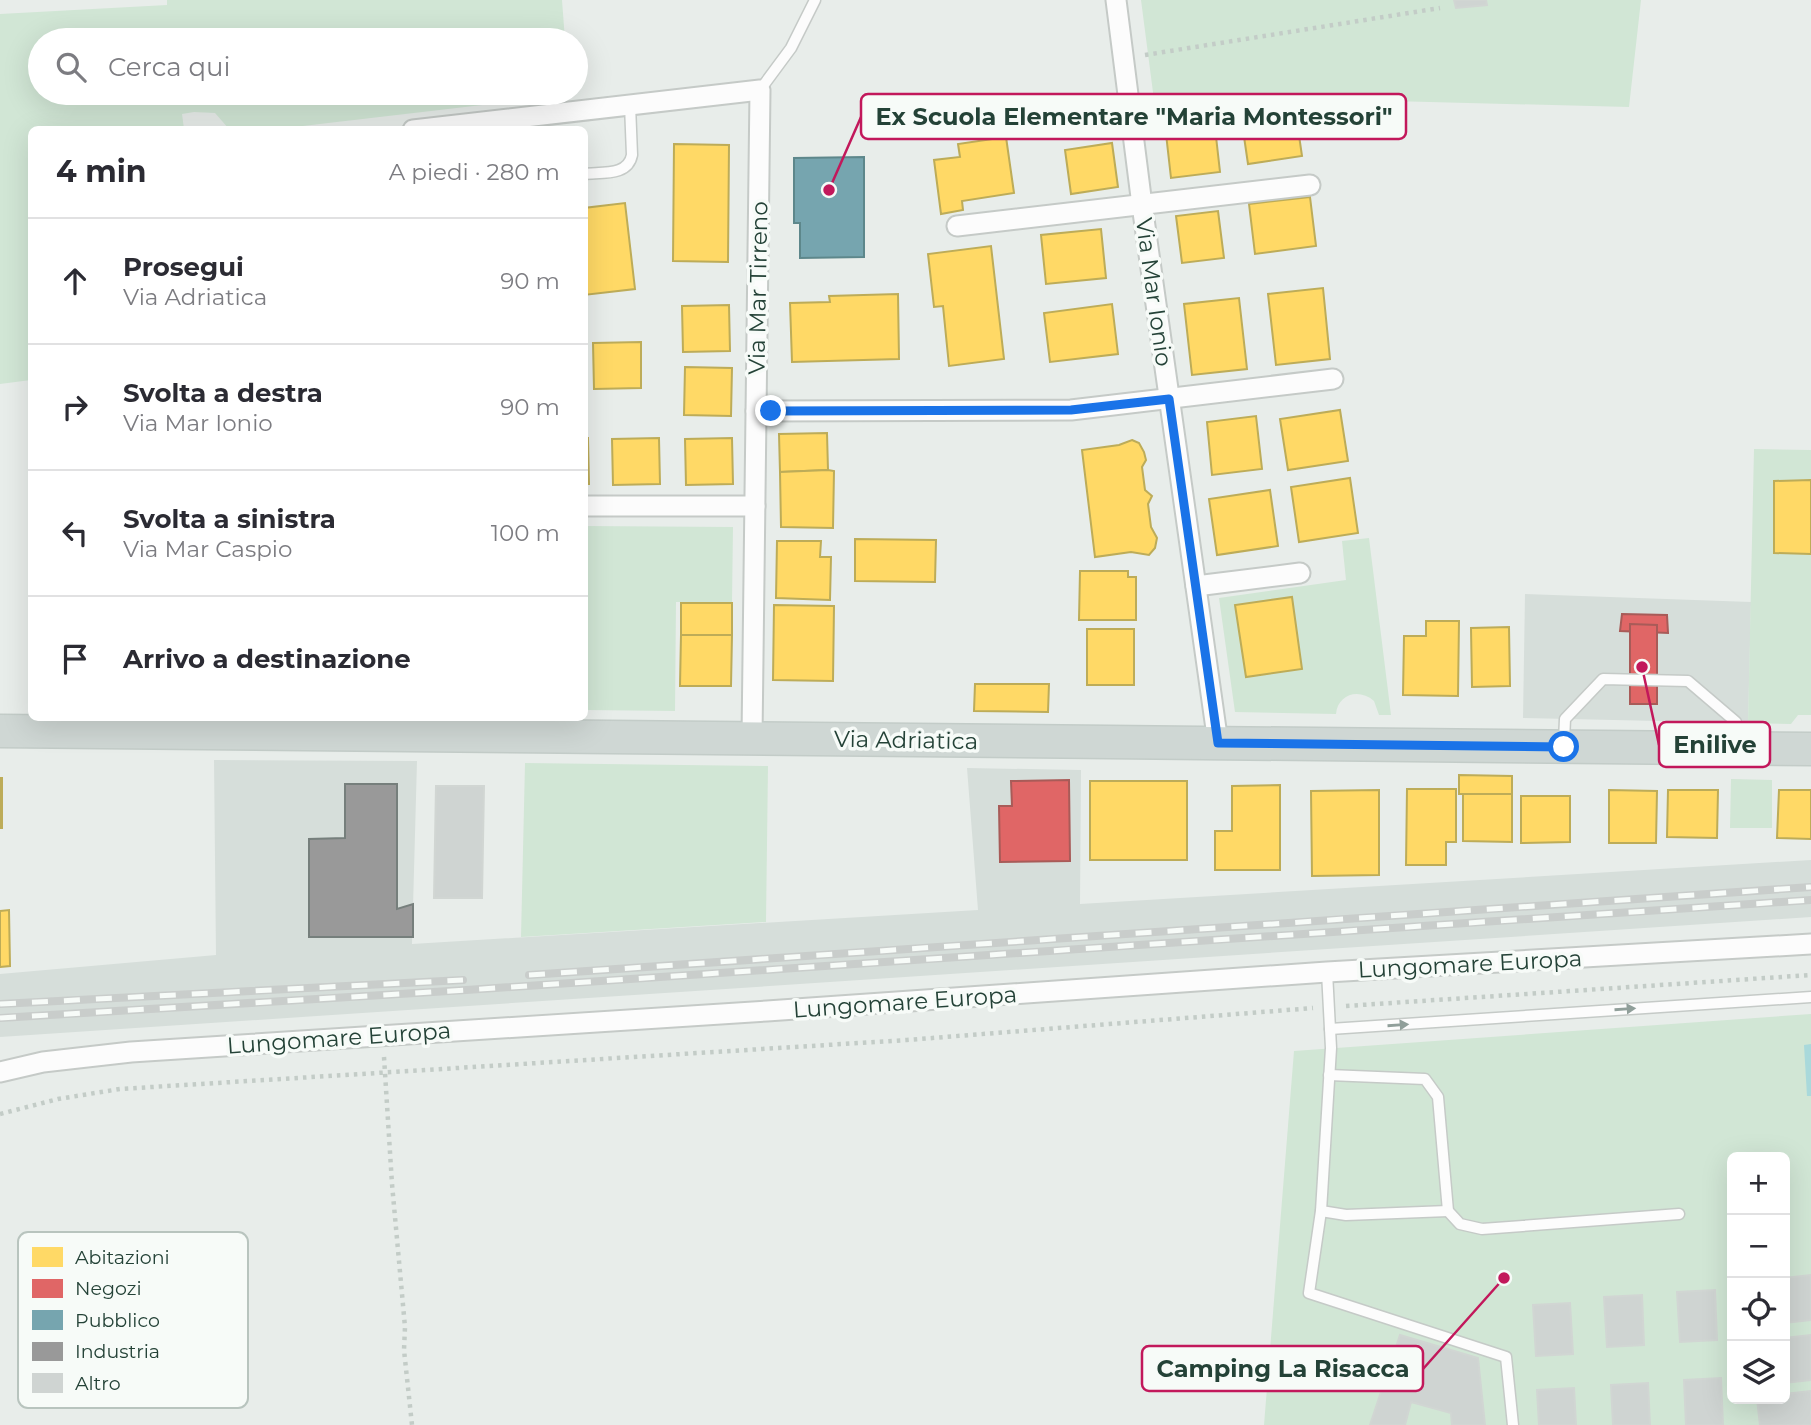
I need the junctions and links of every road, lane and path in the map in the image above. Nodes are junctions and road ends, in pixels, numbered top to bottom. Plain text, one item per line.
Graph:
1 (814, 0) edge
2 (1116, 0) edge
3 (1440, 8) dead end
4 (1123, 58) junction
5 (760, 90) junction
6 (630, 105) junction
7 (448, 126) edge
8 (588, 174) edge
9 (1310, 185) dead end
10 (1142, 205) junction
11 (957, 226) dead end
12 (1333, 379) dead end
13 (1169, 399) junction
14 (756, 411) junction
15 (588, 506) edge
16 (755, 506) junction
17 (1300, 573) dead end
18 (1196, 586) junction
19 (281, 725) edge
20 (0, 731) edge
21 (752, 738) junction
22 (1218, 743) junction
23 (1564, 747) junction
24 (1735, 749) junction
25 (1811, 750) edge
26 (1811, 943) edge
27 (1327, 972) junction
28 (1811, 975) edge
29 (1811, 996) edge
30 (1329, 1007) junction
31 (1330, 1029) junction
32 (383, 1035) junction
33 (0, 1072) edge
34 (385, 1072) junction
35 (1329, 1075) junction
36 (0, 1114) edge
37 (1321, 1211) junction
38 (1448, 1211) junction
39 (1679, 1214) dead end
40 (412, 1425) edge
41 (1513, 1425) edge

1 - 5 lane
2 - 4 street, Via Mar Ionio
3 - 4 path
4 - 10 street, Via Mar Ionio
5 - 6 street
5 - 14 street, Via Mar Tirreno
6 - 7 street
6 - 8 lane
9 - 10 street, Via Mar Ionio
10 - 11 street, Via Mar Ionio
10 - 13 street, Via Mar Ionio
12 - 13 street
13 - 14 street
13 - 18 street, Via Mar Ionio
14 - 16 street, Via Mar Tirreno
15 - 16 street
16 - 21 street, Via Mar Tirreno
17 - 18 street
18 - 22 street, Via Mar Ionio
19 - 20 main road, Via Adriatica
19 - 21 main road, Via Adriatica
21 - 22 main road, Via Adriatica
22 - 23 main road, Via Adriatica
23 - 24 main road, Via Adriatica
23 - 24 lane
24 - 25 main road, Via Adriatica
26 - 27 street, Lungomare Europa
27 - 30 lane
27 - 32 street, Lungomare Europa
28 - 30 path
31 -> 29 lane
30 - 31 lane
30 - 34 path
31 - 35 lane
32 - 33 street, Lungomare Europa
32 - 34 path
34 - 36 path
34 - 40 path
35 - 37 lane
35 - 38 lane
37 - 38 lane
37 - 41 lane
38 - 39 lane

